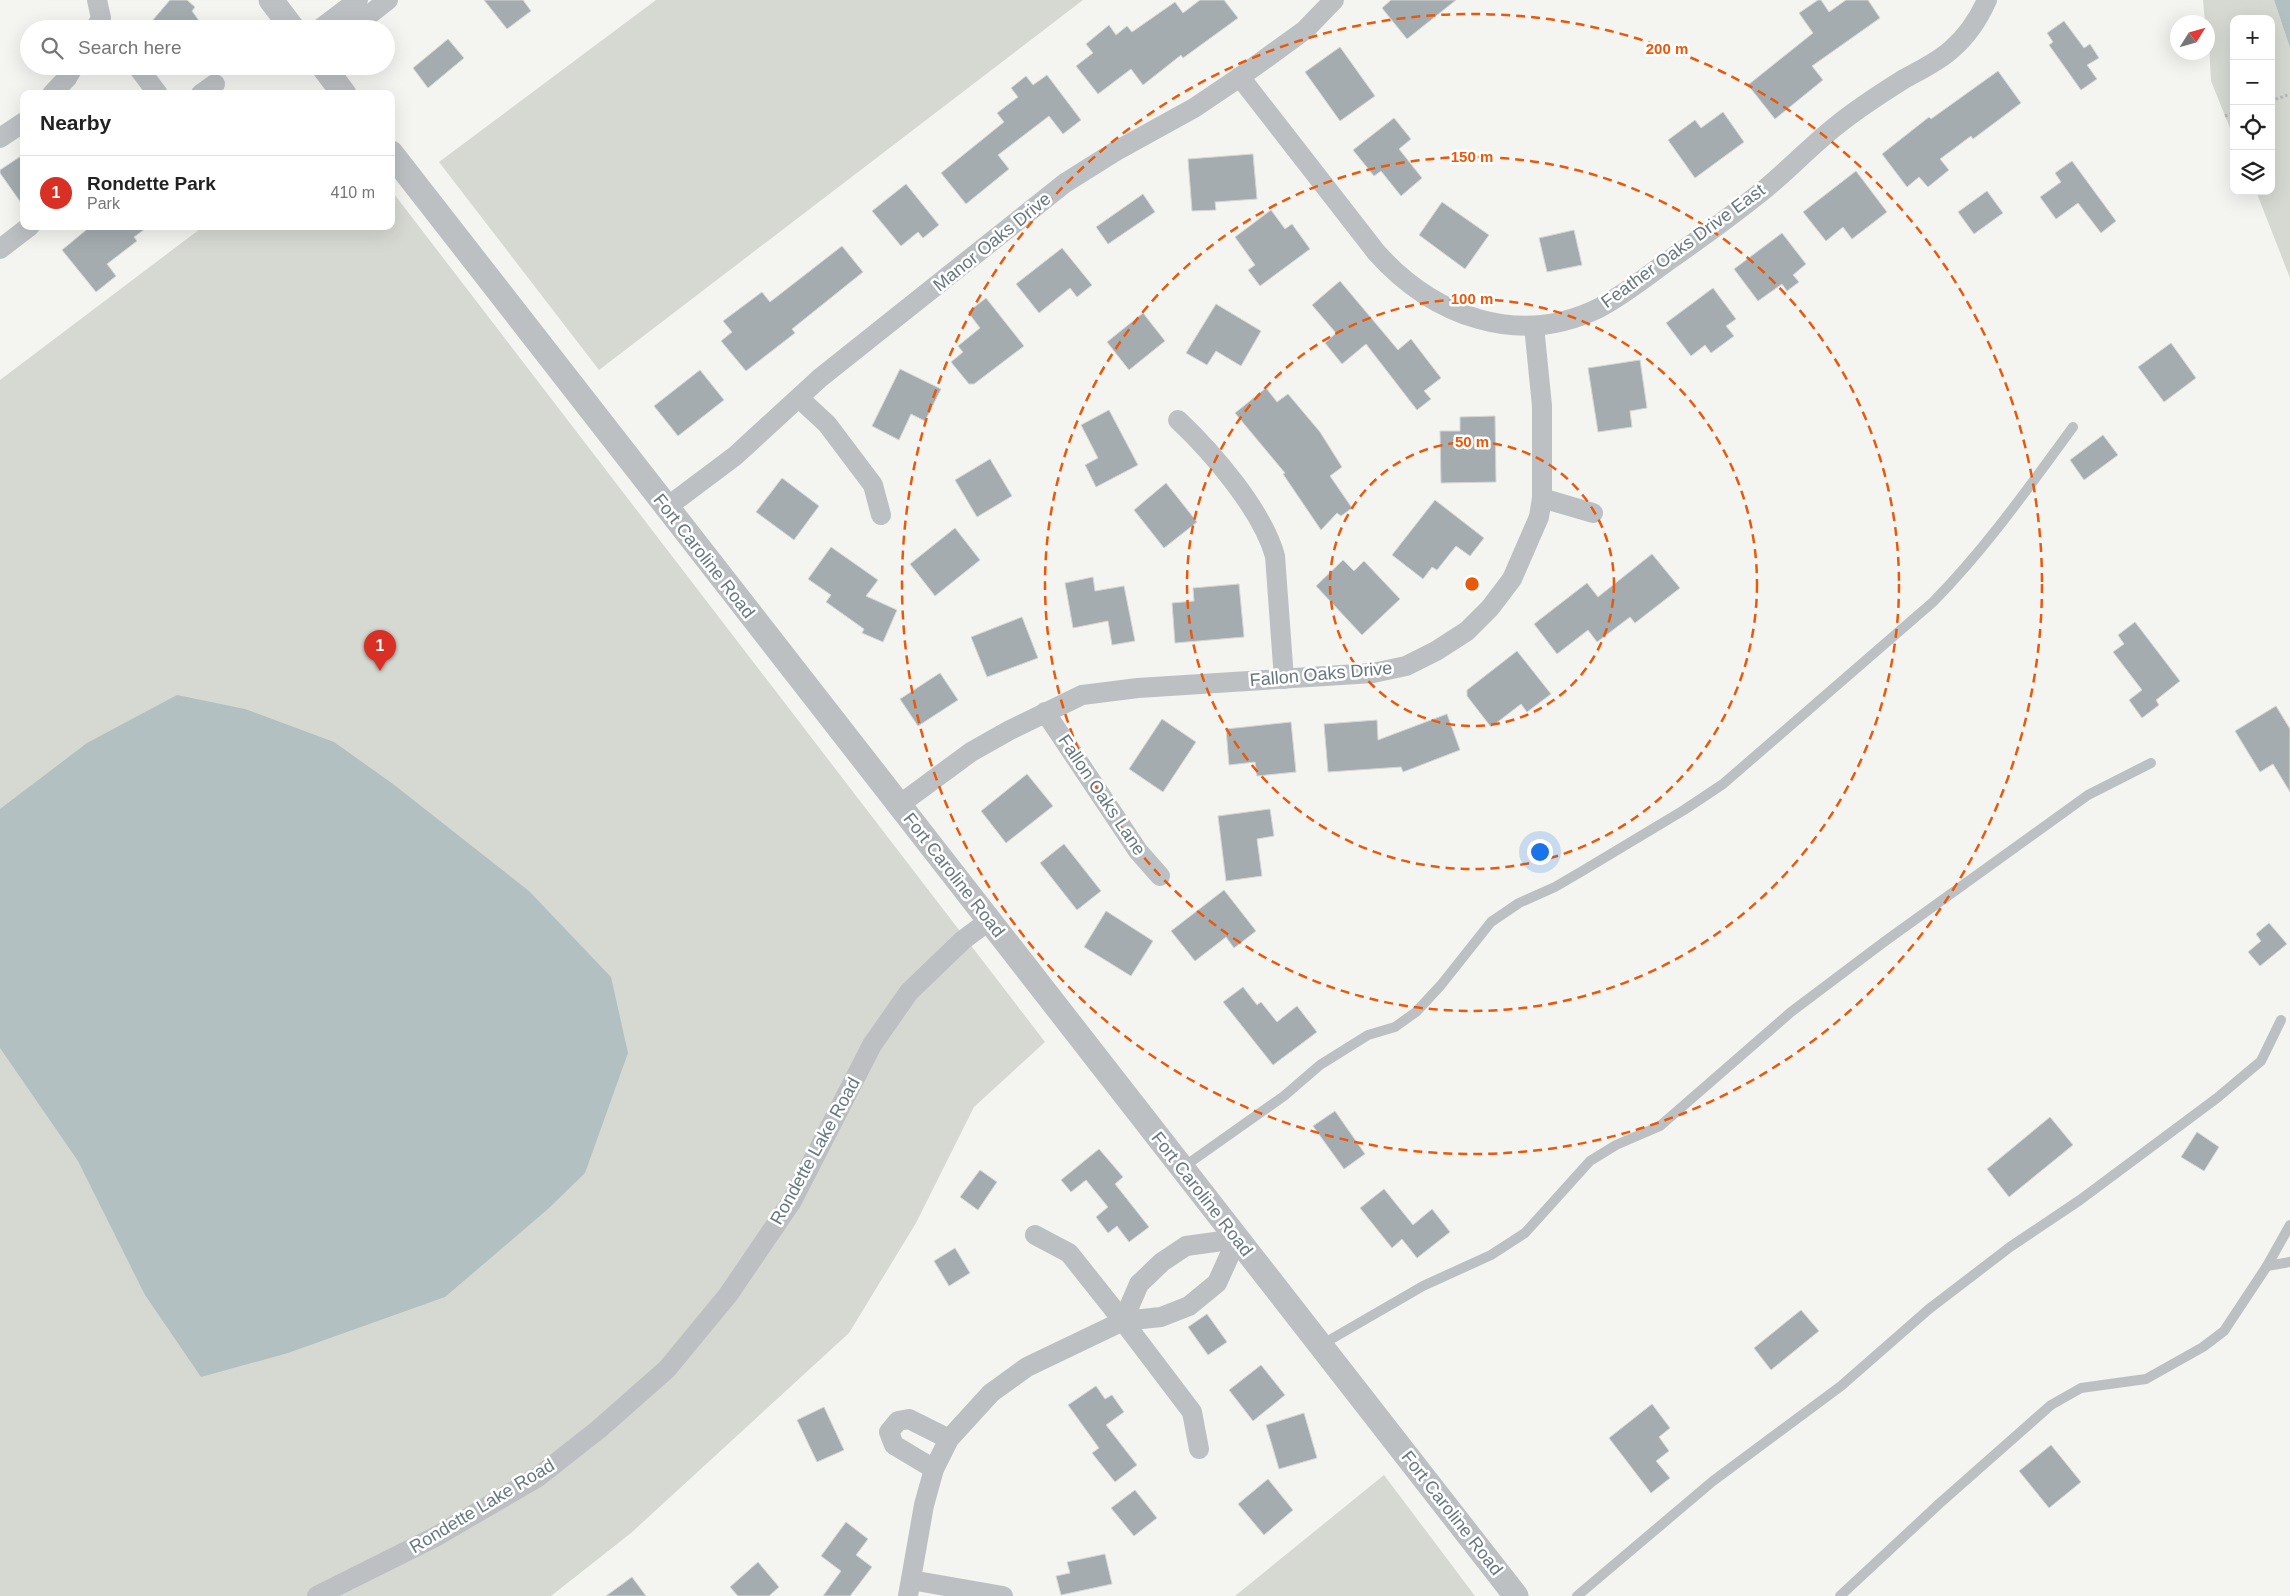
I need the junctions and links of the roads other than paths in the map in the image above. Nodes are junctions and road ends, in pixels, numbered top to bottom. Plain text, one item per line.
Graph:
1 (271, 0) edge
2 (358, 0) edge
3 (388, 0) edge
4 (1334, 0) edge
5 (1987, 0) edge
6 (286, 20) edge
7 (332, 20) edge
8 (362, 20) edge
9 (69, 75) edge
10 (144, 75) edge
11 (330, 75) edge
12 (1240, 77) junction
13 (56, 90) edge
14 (155, 90) edge
15 (341, 90) edge
16 (20, 125) edge
17 (0, 138) edge
18 (395, 158) edge
19 (24, 230) edge
20 (2, 244) edge
21 (1534, 326) junction
22 (800, 398) junction
23 (1178, 420) dead end
24 (2072, 427) dead end
25 (1542, 498) junction
26 (666, 507) junction
27 (1593, 513) dead end
28 (881, 515) dead end
29 (1284, 678) junction
30 (1045, 712) junction
31 (2150, 763) dead end
32 (899, 805) junction
33 (1160, 876) dead end
34 (990, 920) junction
35 (2281, 1020) dead end
36 (1182, 1168) junction
37 (2290, 1225) edge
38 (1035, 1235) dead end
39 (1238, 1239) junction
40 (2290, 1262) edge
41 (2267, 1266) junction
42 (1123, 1321) junction
43 (1320, 1345) junction
44 (949, 1439) junction
45 (1199, 1449) dead end
46 (934, 1468) junction
47 (909, 1588) edge
48 (317, 1596) edge
49 (1003, 1596) edge
50 (1516, 1596) edge
51 (1577, 1596) edge
52 (1840, 1596) edge

1 - 6 street
2 - 7 street
3 - 8 street
4 - 12 street, Manor Oaks Drive
5 - 21 street, Feather Oaks Drive East
9 - 13 street
10 - 14 street
11 - 15 street
12 - 21 street, Feather Oaks Drive East
12 - 22 street, Manor Oaks Drive
16 - 17 street
18 - 26 street, Fort Caroline Road
19 - 20 street
21 - 25 street, Fallon Oaks Drive
22 - 26 street, Manor Oaks Drive
22 - 28 street
23 - 29 street
24 - 36 lane
25 - 27 street
25 - 29 street, Fallon Oaks Drive
26 - 32 street, Fort Caroline Road
29 - 30 street, Fallon Oaks Drive
30 - 32 street, Fallon Oaks Drive
30 - 33 street, Fallon Oaks Lane
31 - 43 lane
32 - 34 street, Fort Caroline Road
34 - 36 street, Fort Caroline Road
34 - 48 street, Rondette Lake Road
35 - 51 lane
36 - 39 street, Fort Caroline Road
37 - 41 lane
38 - 42 street
39 - 42 street
39 - 42 street
39 - 43 street, Fort Caroline Road
40 - 41 lane
41 - 52 lane
42 - 44 street
42 - 45 street
43 - 50 street, Fort Caroline Road
44 - 46 street
44 - 46 street
46 - 47 street
47 - 49 street

